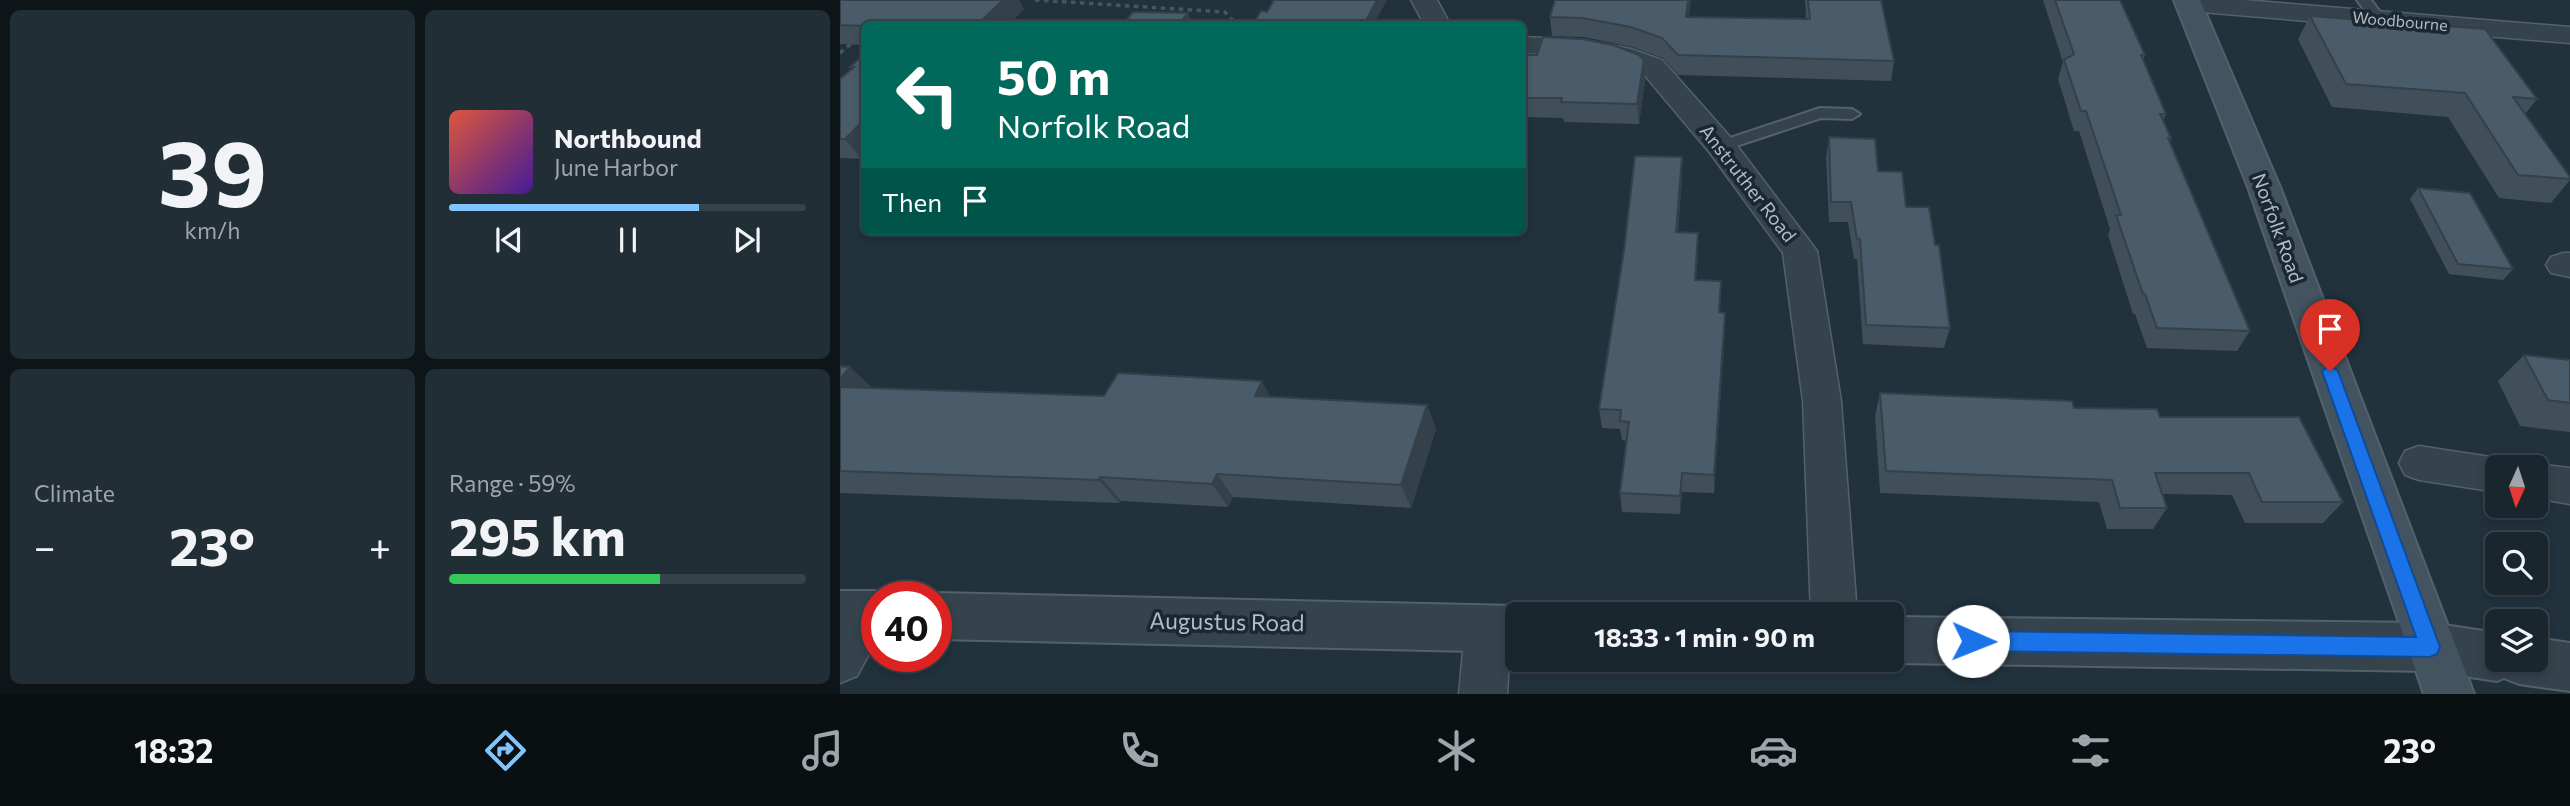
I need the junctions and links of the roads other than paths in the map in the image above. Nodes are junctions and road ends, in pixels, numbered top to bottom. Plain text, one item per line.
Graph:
1 (2188, 2) edge
2 (2371, 10) edge
3 (2570, 35) edge
4 (1526, 45) edge
5 (1852, 114) dead end
6 (1721, 146) junction
7 (2419, 463) dead end
8 (2485, 473) edge
9 (2548, 483) edge
10 (2570, 486) edge
11 (1833, 602) edge
12 (861, 614) edge
13 (952, 616) edge
14 (1503, 629) edge
15 (1904, 640) edge
16 (2430, 647) junction
17 (2485, 655) edge
18 (840, 660) edge
19 (2548, 664) edge
20 (2570, 667) edge
21 (1483, 694) edge
22 (2449, 694) edge

1 - 2 street, Woodbourne
1 - 16 main road, Norfolk Road
2 - 3 street, Woodbourne
4 - 6 street, Anstruther Road
5 - 6 lane
6 - 11 street, Anstruther Road
7 - 8 street
9 - 10 street
12 - 18 street
13 - 14 street, Augustus Road
14 - 21 street
15 - 16 street
16 - 17 street
16 - 22 main road, Norfolk Road
19 - 20 street

